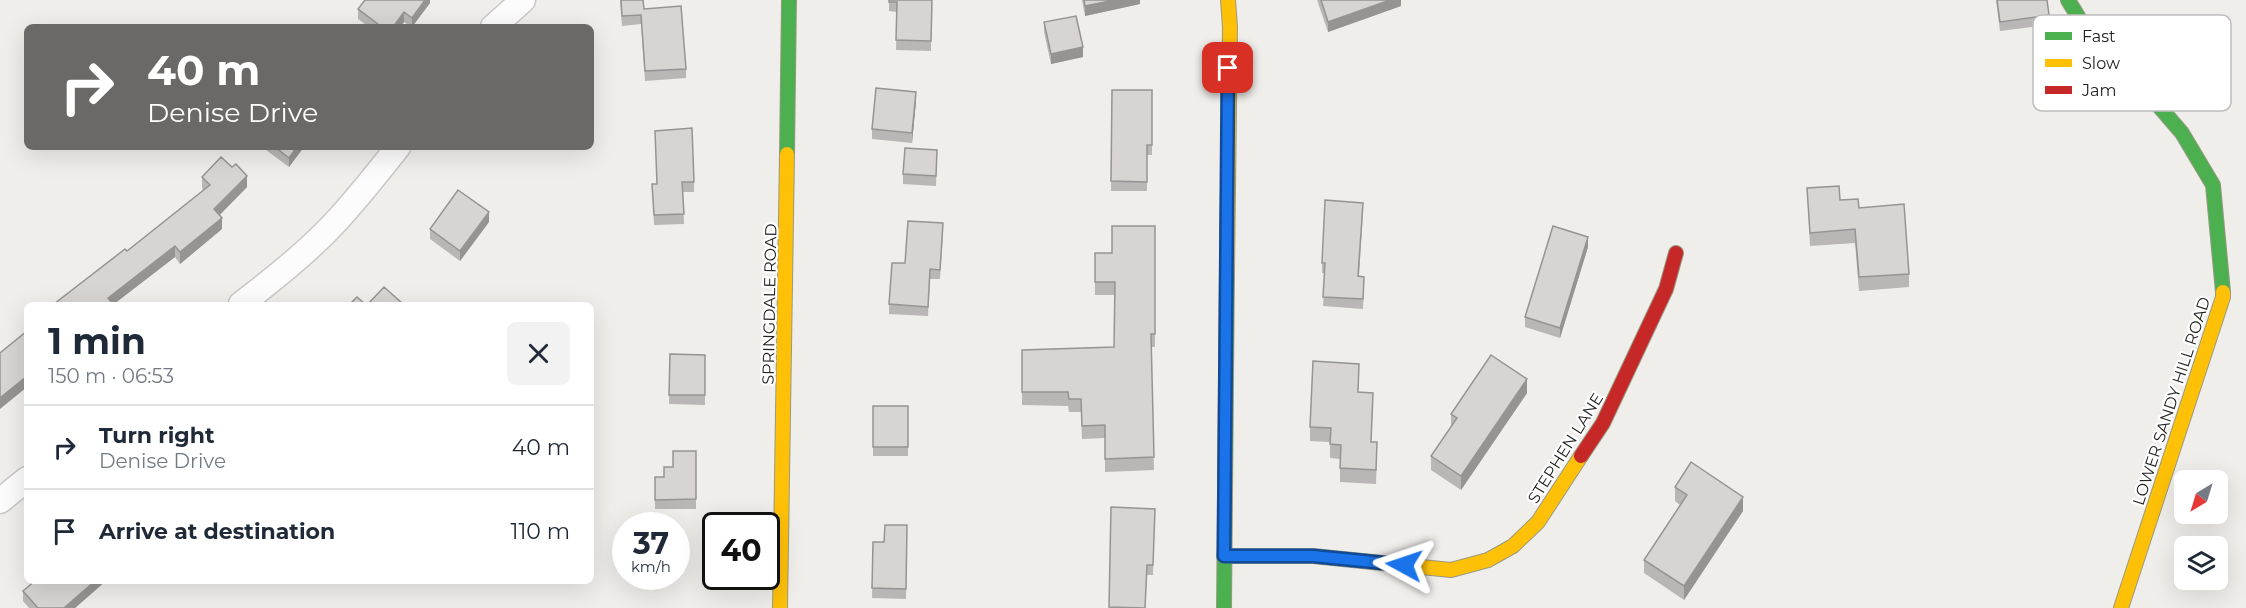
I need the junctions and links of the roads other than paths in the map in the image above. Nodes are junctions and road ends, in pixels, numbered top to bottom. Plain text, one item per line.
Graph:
1 (523, 0) edge
2 (789, 0) edge
3 (1228, 0) edge
4 (2068, 0) edge
5 (2077, 15) edge
6 (496, 24) edge
7 (2163, 111) edge
8 (396, 150) edge
9 (1676, 253) dead end
10 (243, 302) edge
11 (24, 481) edge
12 (0, 501) edge
13 (1224, 556) junction
14 (780, 608) edge
15 (1224, 608) edge
16 (2121, 608) edge

1 - 6 street
2 - 14 street, SPRINGDALE ROAD
3 - 13 street
4 - 5 street, LOWER SANDY HILL ROAD
7 - 16 street, LOWER SANDY HILL ROAD
8 - 10 street
9 - 13 street, STEPHEN LANE
11 - 12 street
13 - 15 street

